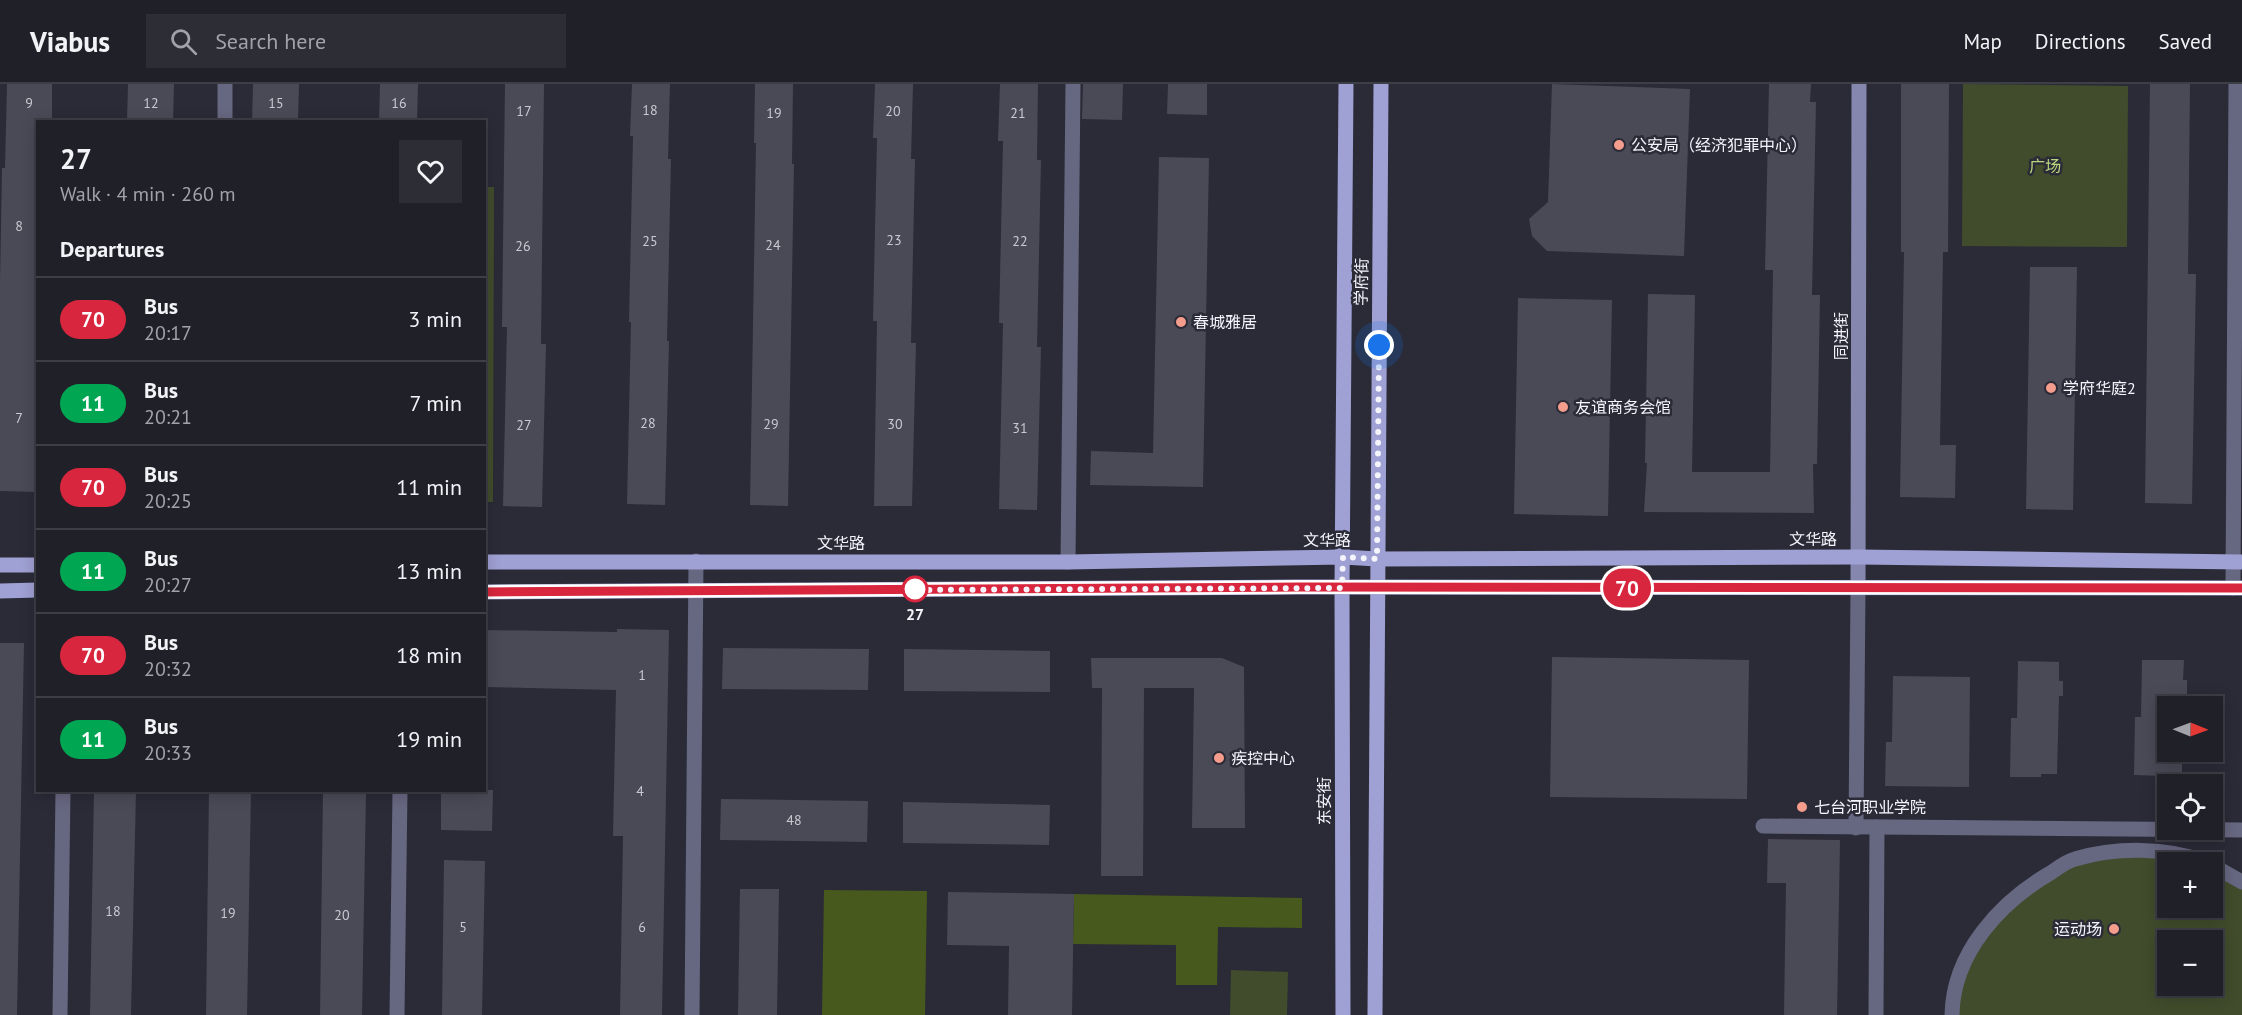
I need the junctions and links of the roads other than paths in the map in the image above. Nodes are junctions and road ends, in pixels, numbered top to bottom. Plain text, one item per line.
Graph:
1 (225, 84) edge
2 (1073, 84) edge
3 (1346, 84) edge
4 (1381, 84) edge
5 (1859, 84) edge
6 (2236, 84) edge
7 (225, 120) edge
8 (1343, 557) junction
9 (1859, 557) junction
10 (1377, 559) junction
11 (696, 561) junction
12 (486, 562) edge
13 (1068, 562) junction
14 (2238, 562) edge
15 (0, 565) edge
16 (36, 565) edge
17 (1858, 587) junction
18 (1342, 588) junction
19 (2238, 588) edge
20 (1377, 589) junction
21 (36, 590) edge
22 (0, 591) edge
23 (697, 591) junction
24 (486, 592) edge
25 (63, 792) edge
26 (400, 792) edge
27 (1762, 826) dead end
28 (1877, 827) junction
29 (1856, 828) junction
30 (2242, 830) edge
31 (2157, 853) edge
32 (2223, 871) edge
33 (2242, 882) edge
34 (60, 1015) edge
35 (397, 1015) edge
36 (692, 1015) edge
37 (1343, 1015) edge
38 (1375, 1015) edge
39 (1876, 1015) edge
40 (1952, 1015) edge

1 - 7 street
2 - 13 street
3 - 8 main road, 学府街
4 - 10 main road, 学府街
5 - 9 street, 同进街
6 - 14 street
8 - 10 main road, 文华路
8 - 13 main road, 文华路
8 - 18 main road, 学府街
9 - 10 main road, 文华路
9 - 14 main road, 文华路
9 - 17 street, 同进街
10 - 20 main road, 学府街
11 - 12 main road, 文华路
11 - 13 main road, 文华路
11 - 23 street
14 - 19 street
15 - 16 main road
17 - 19 main road
17 - 20 main road
17 - 29 street
18 - 20 main road
18 - 23 main road
18 - 37 main road, 东安街
20 - 38 main road
21 - 22 main road
23 - 24 main road
23 - 36 street
25 - 34 street
26 - 35 street
27 - 29 street
28 - 29 street
28 - 30 street
28 - 39 street
31 - 40 street
32 - 33 street

